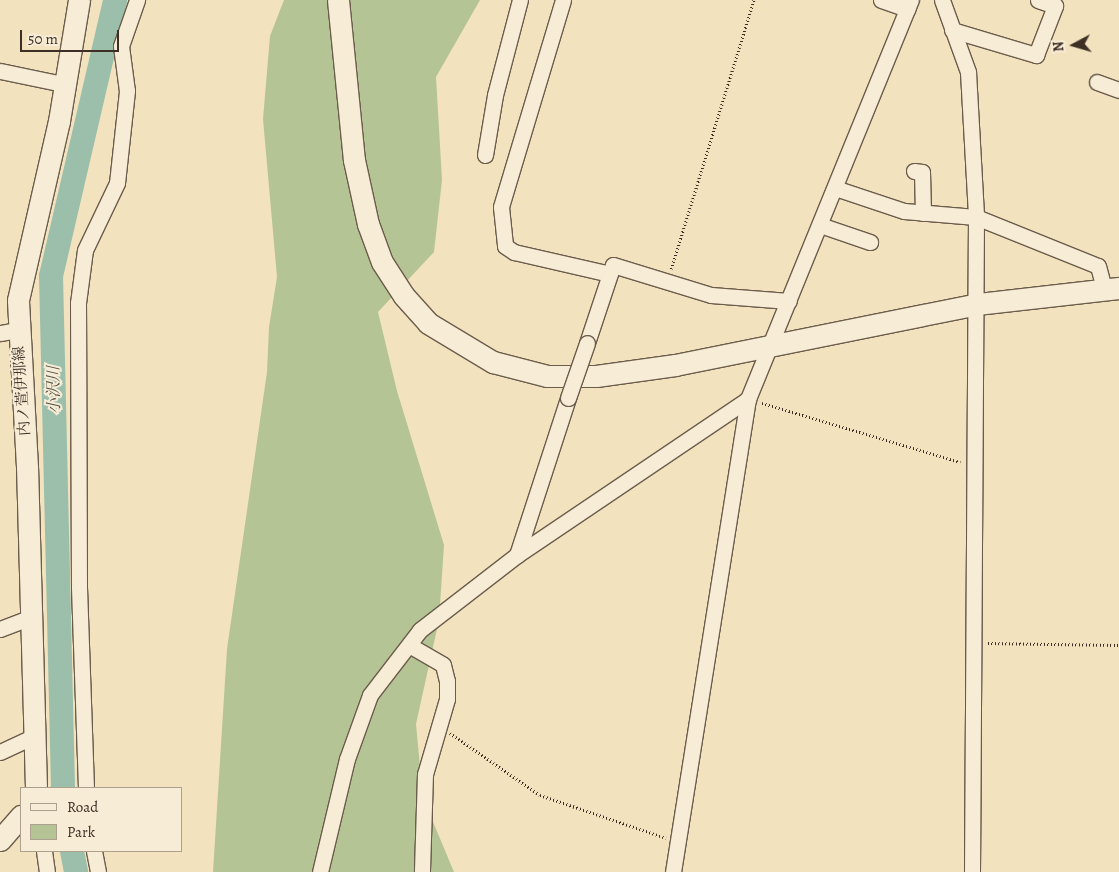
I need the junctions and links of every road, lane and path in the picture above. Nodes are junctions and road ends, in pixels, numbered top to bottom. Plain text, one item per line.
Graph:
1 (79, 0) edge
2 (137, 0) edge
3 (338, 0) edge
4 (520, 0) edge
5 (563, 0) edge
6 (754, 0) edge
7 (881, 0) edge
8 (942, 0) edge
9 (1038, 0) edge
10 (909, 5) edge
11 (952, 30) junction
12 (0, 71) edge
13 (1097, 82) dead end
14 (63, 84) junction
15 (1119, 90) edge
16 (485, 155) dead end
17 (914, 170) dead end
18 (835, 188) junction
19 (922, 213) junction
20 (976, 217) junction
21 (820, 224) junction
22 (870, 242) dead end
23 (610, 274) junction
24 (667, 282) junction
25 (1111, 289) edge
26 (789, 301) junction
27 (978, 304) junction
28 (8, 331) edge
29 (774, 343) junction
30 (748, 399) junction
31 (974, 466) junction
32 (517, 555) junction
33 (31, 617) junction
34 (0, 629) edge
35 (974, 642) junction
36 (409, 645) junction
37 (1119, 645) edge
38 (439, 725) junction
39 (35, 736) junction
40 (0, 752) edge
41 (36, 787) edge
42 (86, 787) edge
43 (20, 817) edge
44 (0, 840) edge
45 (677, 842) junction
46 (44, 852) edge
47 (94, 852) edge
48 (47, 872) edge
49 (98, 872) edge
50 (320, 872) edge
51 (422, 872) edge
52 (673, 872) edge
53 (972, 872) edge

1 - 14 street, 内ノ萱伊那線
2 - 42 street
3 - 29 street
4 - 16 street
5 - 23 street
6 - 24 path
7 - 10 street
8 - 11 street
9 - 11 street
10 - 18 street
11 - 20 street
12 - 14 street
13 - 15 street
14 - 28 street, 内ノ萱伊那線
17 - 19 street
18 - 19 street
18 - 21 street
19 - 20 street
20 - 25 street
20 - 27 street
21 - 22 street
21 - 26 street
23 - 24 street
23 - 32 street, bridge
24 - 26 street
25 - 27 street
26 - 29 street
27 - 29 street
27 - 31 street
28 - 33 street, 内ノ萱伊那線
29 - 30 street
30 - 31 path
30 - 32 street
30 - 45 street
31 - 35 street
32 - 36 street
33 - 34 street
33 - 39 street, 内ノ萱伊那線
35 - 37 path
35 - 53 street
36 - 38 street
36 - 50 street
38 - 45 path
38 - 51 street
39 - 40 street
39 - 41 street, 内ノ萱伊那線
43 - 44 street
45 - 52 street
46 - 48 street
47 - 49 street

